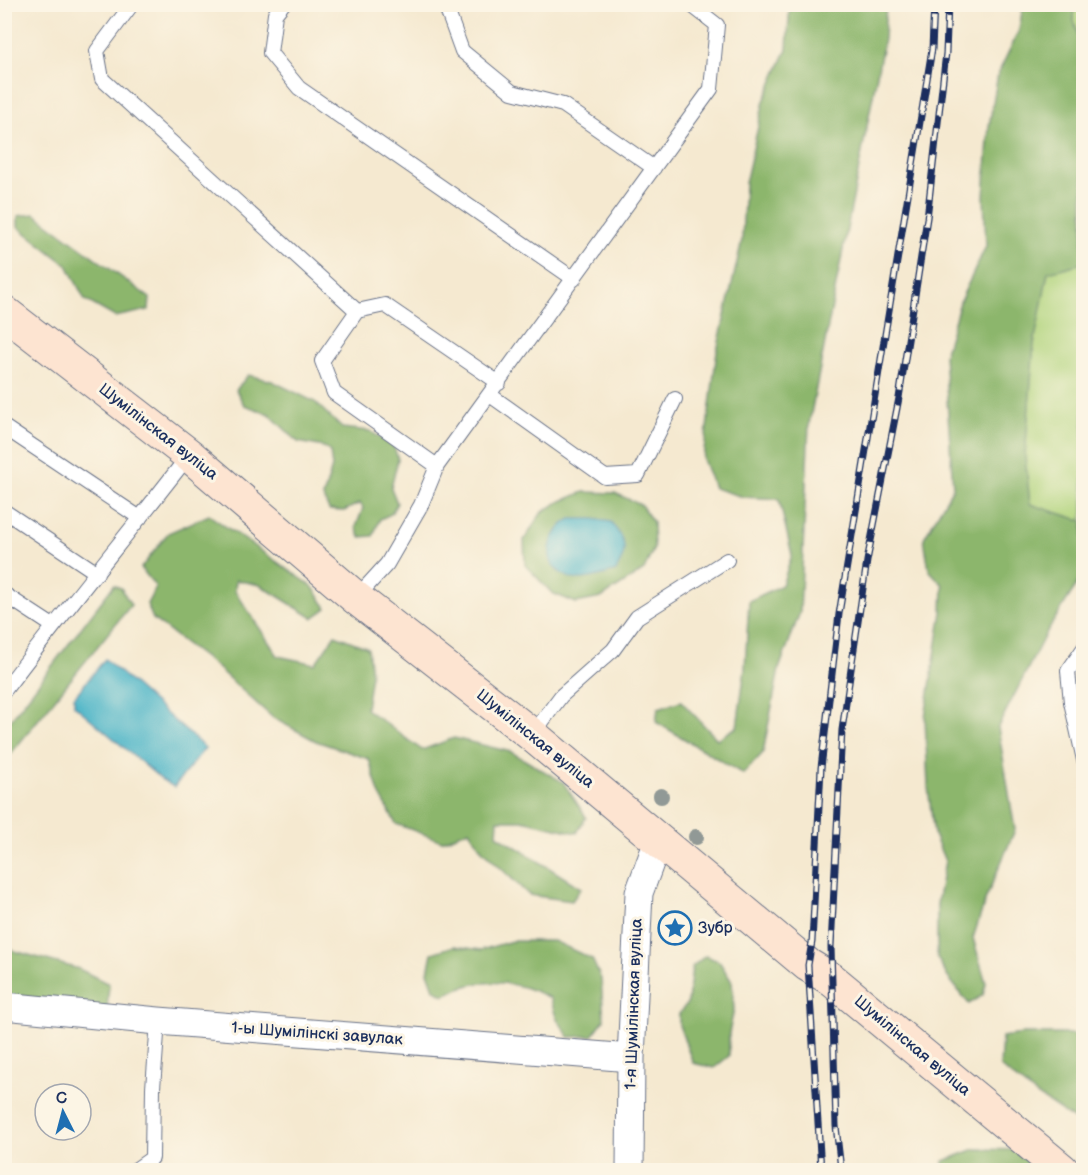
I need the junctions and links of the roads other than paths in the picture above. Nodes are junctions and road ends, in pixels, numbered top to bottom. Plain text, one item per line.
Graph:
1 (132, 4) edge
2 (283, 4) edge
3 (443, 4) edge
4 (690, 4) edge
5 (654, 168) junction
6 (574, 279) junction
7 (357, 311) junction
8 (4, 312) edge
9 (499, 383) junction
10 (490, 395) junction
11 (675, 399) dead end
12 (4, 428) edge
13 (189, 455) junction
14 (437, 466) junction
15 (4, 511) edge
16 (140, 518) junction
17 (727, 560) dead end
18 (97, 573) junction
19 (4, 594) edge
20 (356, 597) junction
21 (53, 626) junction
22 (1083, 648) edge
23 (4, 691) edge
24 (532, 735) junction
25 (1083, 760) edge
26 (658, 841) junction
27 (4, 1006) edge
28 (158, 1021) junction
29 (631, 1058) junction
30 (135, 1170) edge
31 (630, 1170) edge
32 (1062, 1170) edge

1 - 7 lane
2 - 6 lane
3 - 5 lane
4 - 5 lane
5 - 6 lane
6 - 9 lane
7 - 9 lane
7 - 14 lane
8 - 13 main road, Шумілінская вуліца
9 - 10 lane
10 - 11 lane
10 - 14 lane
12 - 16 lane
13 - 16 lane
13 - 20 main road, Шумілінская вуліца
14 - 20 lane
15 - 18 lane
16 - 18 lane
17 - 24 lane
18 - 21 lane
19 - 21 lane
20 - 24 main road, Шумілінская вуліца
21 - 23 lane
22 - 25 lane
24 - 26 main road, Шумілінская вуліца
26 - 29 street, 1-я Шумілінская вуліца
26 - 32 main road, Шумілінская вуліца
27 - 28 street, 1-ы Шумілінскі завулак
28 - 29 street, 1-ы Шумілінскі завулак
28 - 30 lane
29 - 31 street, 1-я Шумілінская вуліца

